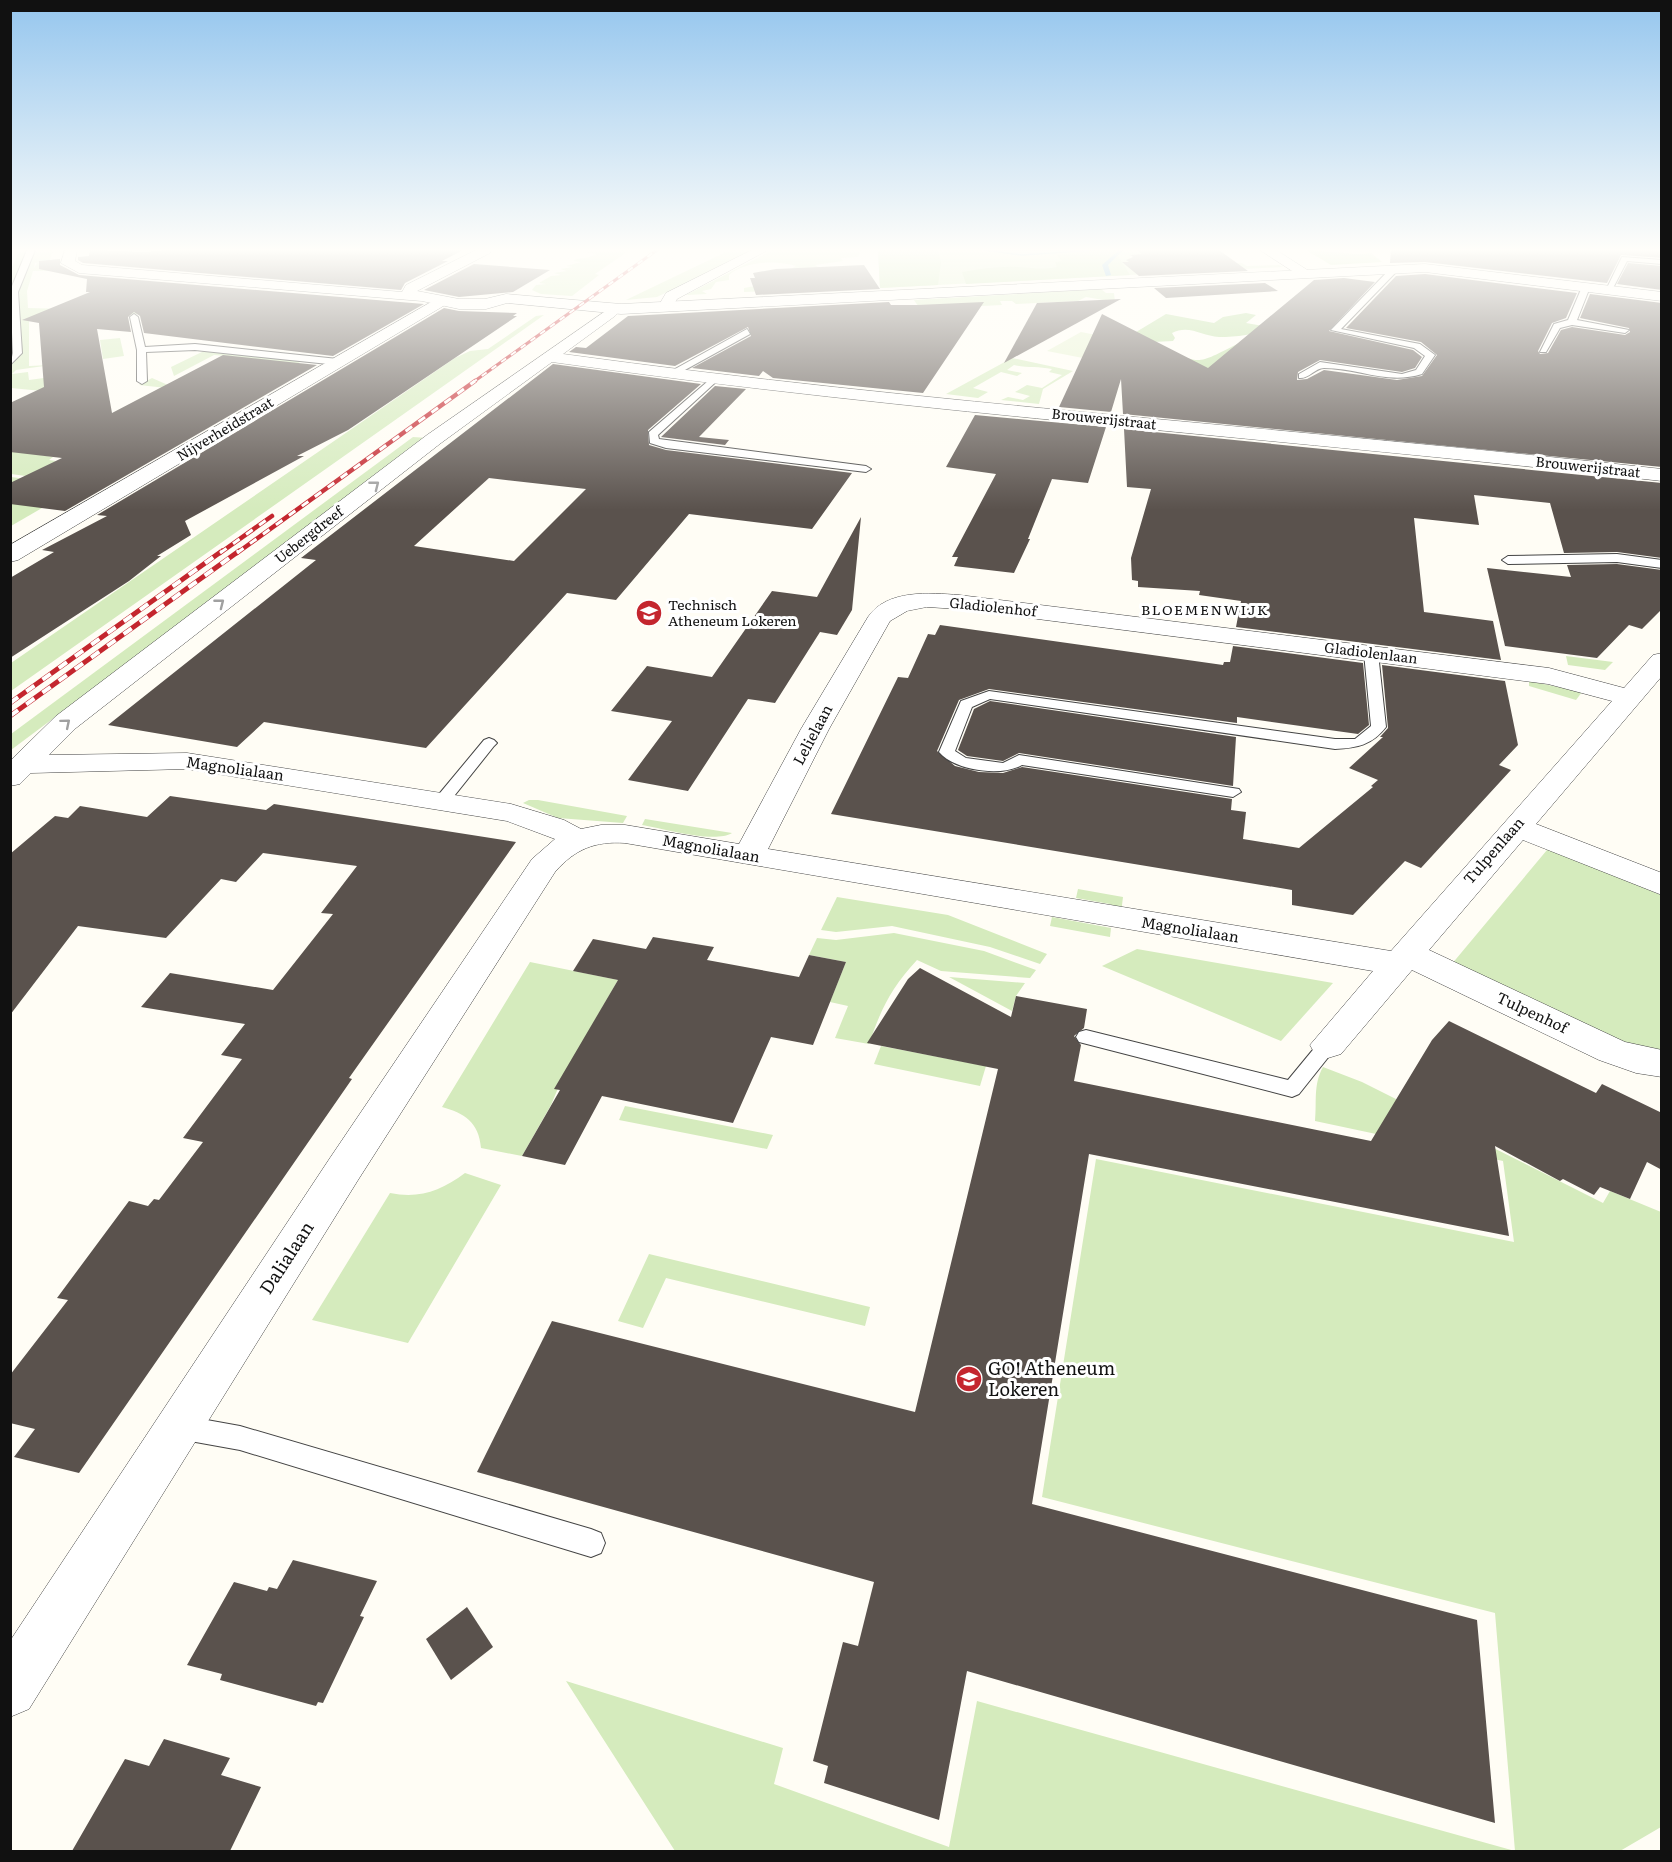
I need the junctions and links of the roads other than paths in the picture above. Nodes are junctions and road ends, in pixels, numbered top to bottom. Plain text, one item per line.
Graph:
1 (17, 337) edge
2 (138, 337) edge
3 (381, 337) edge
4 (578, 337) edge
5 (738, 337) edge
6 (1373, 337) edge
7 (1551, 337) edge
8 (141, 350) junction
9 (1543, 350) dead end
10 (548, 357) junction
11 (338, 362) junction
12 (10, 363) edge
13 (671, 374) junction
14 (1302, 376) dead end
15 (715, 378) junction
16 (142, 381) dead end
17 (866, 469) dead end
18 (1662, 475) edge
19 (12, 553) edge
20 (1508, 560) dead end
21 (1662, 564) edge
22 (880, 617) joint
23 (1111, 621) joint
24 (1371, 653) junction
25 (1662, 660) edge
26 (1629, 697) junction
27 (489, 743) dead end
28 (18, 772) edge
29 (1233, 792) dead end
30 (441, 802) junction
31 (1515, 826) junction
32 (576, 838) junction
33 (749, 855) junction
34 (1662, 885) edge
35 (1401, 958) junction
36 (1086, 1037) dead end
37 (1328, 1045) joint
38 (1662, 1064) edge
39 (179, 1427) junction
40 (591, 1542) dead end
41 (10, 1690) edge

1 - 12 lane
2 - 8 lane
3 - 11 street, Nijverheidstraat
4 - 10 street, Uebergdreef
5 - 13 lane
6 - 14 lane
7 - 9 lane
8 - 11 lane
8 - 16 lane
10 - 13 street, Brouwerijstraat
28 -> 10 street, Uebergdreef
11 - 19 street, Nijverheidstraat
13 - 15 street, Brouwerijstraat
15 - 17 lane
15 - 18 street, Brouwerijstraat
20 - 21 lane
22 - 23 street, Gladiolenhof
22 - 33 street, Lelielaan
23 - 24 street, Gladiolenlaan
24 - 26 street, Gladiolenlaan
24 - 29 lane
25 - 26 street, Tulpenlaan
26 - 31 street, Tulpenlaan
27 - 30 lane
28 - 30 street, Magnolialaan
30 - 32 street, Magnolialaan
31 - 34 street
31 - 35 street, Tulpenlaan
32 - 33 street, Magnolialaan
32 - 39 street, Dalialaan
33 - 35 street, Magnolialaan
35 - 37 street, Tulpenlaan
35 - 38 street, Tulpenhof
36 - 37 lane
39 - 40 lane
39 - 41 street, Dalialaan

